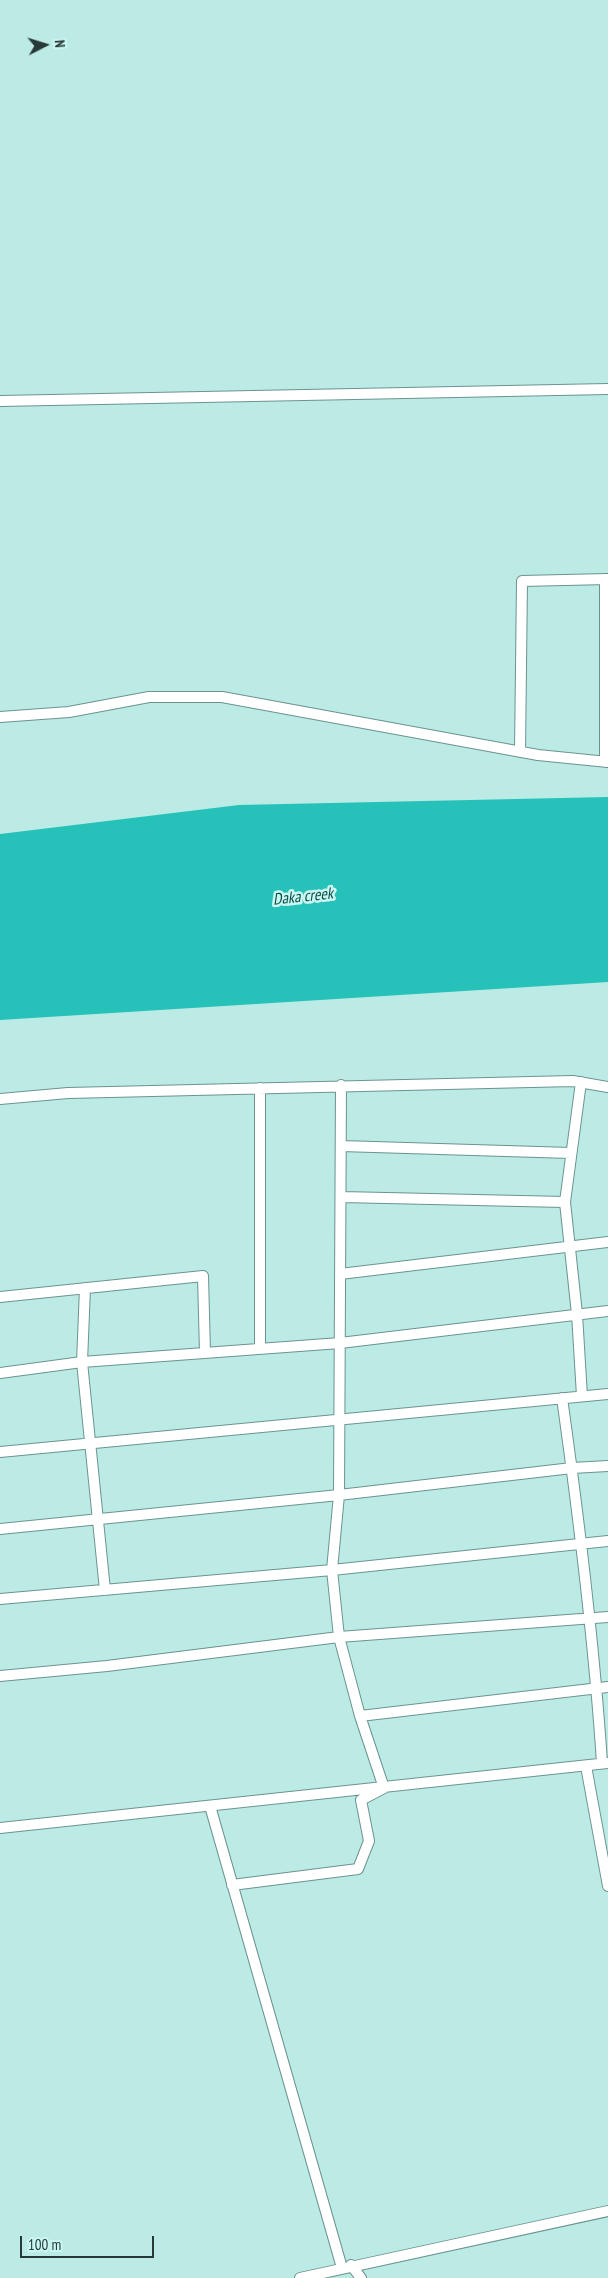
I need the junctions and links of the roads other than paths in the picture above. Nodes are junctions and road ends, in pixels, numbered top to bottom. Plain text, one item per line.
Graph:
1 (608, 389) edge
2 (0, 401) edge
3 (606, 579) edge
4 (0, 717) edge
5 (520, 752) junction
6 (607, 762) edge
7 (581, 1082) junction
8 (341, 1085) junction
9 (608, 1086) edge
10 (260, 1088) junction
11 (0, 1099) edge
12 (341, 1146) junction
13 (571, 1153) junction
14 (341, 1197) junction
15 (565, 1202) junction
16 (608, 1242) edge
17 (569, 1245) junction
18 (340, 1274) junction
19 (85, 1288) junction
20 (0, 1297) edge
21 (608, 1311) edge
22 (577, 1314) junction
23 (340, 1343) junction
24 (260, 1349) junction
25 (205, 1353) junction
26 (82, 1362) junction
27 (0, 1372) edge
28 (608, 1394) edge
29 (582, 1396) junction
30 (562, 1398) junction
31 (340, 1419) junction
32 (92, 1443) junction
33 (0, 1452) edge
34 (608, 1466) edge
35 (572, 1468) junction
36 (339, 1495) junction
37 (99, 1519) junction
38 (0, 1529) edge
39 (608, 1541) edge
40 (582, 1543) junction
41 (332, 1570) junction
42 (105, 1590) junction
43 (0, 1599) edge
44 (608, 1618) edge
45 (590, 1619) junction
46 (339, 1637) junction
47 (0, 1676) edge
48 (608, 1687) edge
49 (597, 1688) junction
50 (360, 1716) junction
51 (605, 1763) edge
52 (586, 1766) junction
53 (384, 1788) junction
54 (210, 1806) junction
55 (0, 1828) edge
56 (604, 1847) edge
57 (232, 1885) junction
58 (608, 1886) edge
59 (608, 2212) edge
60 (347, 2267) junction
61 (300, 2278) edge
62 (361, 2278) edge

1 - 2 street
3 - 5 street
3 - 6 street
4 - 5 street
5 - 6 street
7 - 8 street
7 - 9 street
7 - 13 street
8 - 10 street
8 - 12 street
10 - 11 street
10 - 24 street
12 - 13 street
12 - 14 street
13 - 15 street
14 - 15 street
14 - 18 street
15 - 17 street
16 - 17 street
17 - 18 street
17 - 22 street
18 - 23 street
19 - 20 street
19 - 25 street
19 - 26 street
21 - 22 street
22 - 23 street
22 - 29 street
23 - 24 street
23 - 31 street
24 - 25 street
25 - 26 street
26 - 27 street
26 - 32 street
28 - 29 street
29 - 30 street
30 - 31 street
30 - 35 street
31 - 32 street
31 - 36 street
32 - 33 street
32 - 37 street
34 - 35 street
35 - 36 street
35 - 40 street
36 - 37 street
36 - 41 street
37 - 38 street
37 - 42 street
39 - 40 street
40 - 41 street
40 - 45 street
41 - 42 street
41 - 46 street
42 - 43 street
44 - 45 street
45 - 46 street
45 - 49 street
46 - 47 street
46 - 50 street
48 - 49 street
49 - 50 street
49 - 51 street
50 - 53 street
51 - 52 street
52 - 53 street
52 - 56 street
53 - 54 street
53 - 57 street
54 - 55 street
54 - 57 street
56 - 58 street
57 - 60 street
59 - 60 street
60 - 61 street
60 - 62 street

